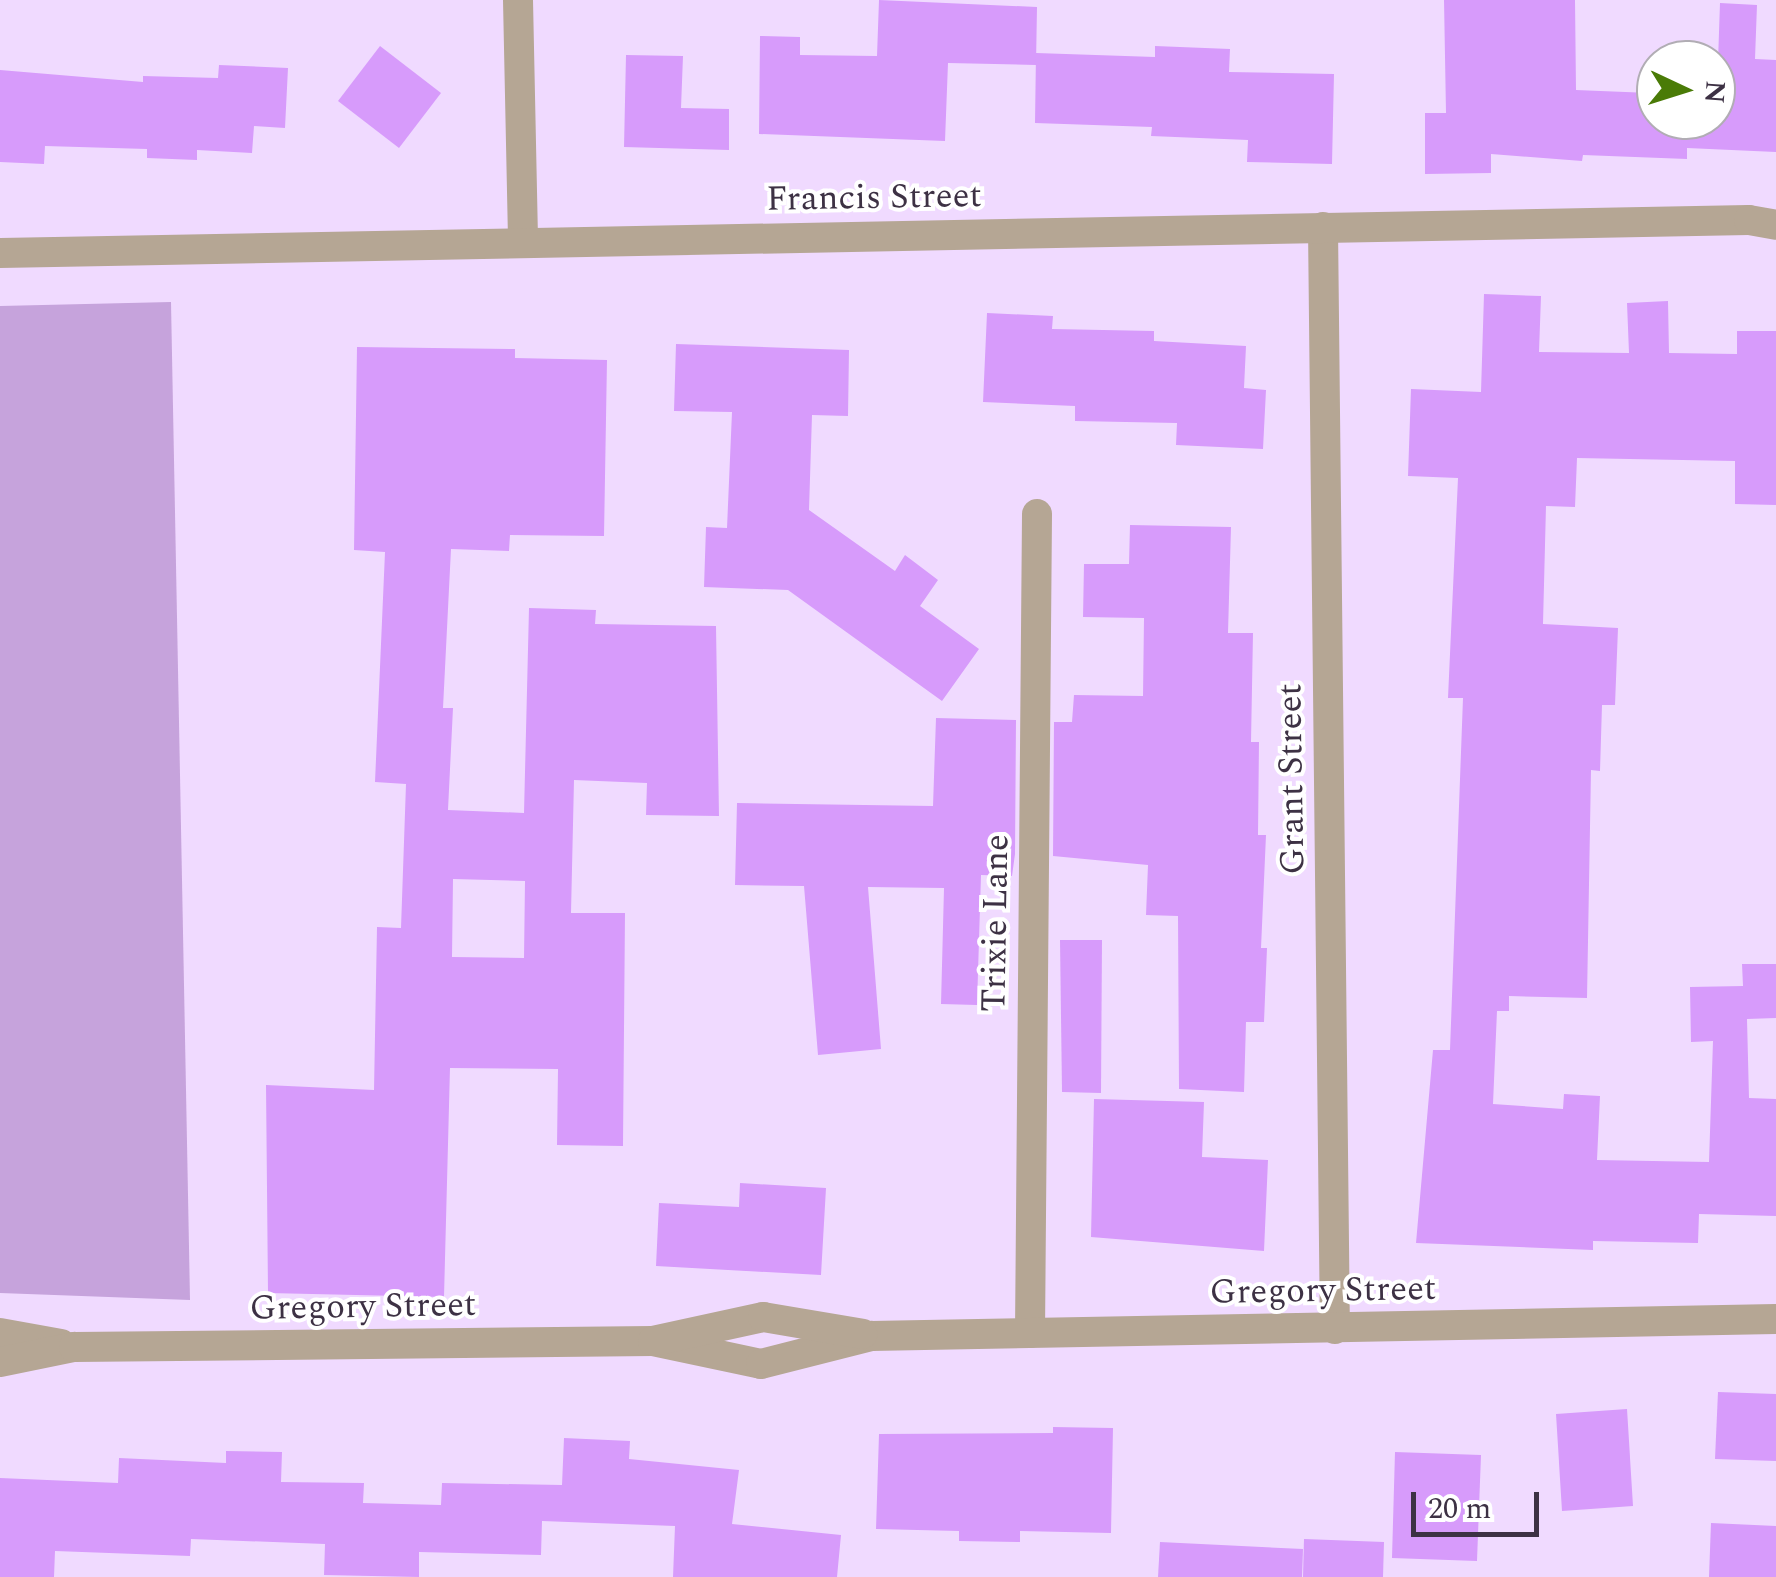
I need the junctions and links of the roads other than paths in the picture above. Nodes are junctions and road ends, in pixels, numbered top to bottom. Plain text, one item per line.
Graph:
1 (518, 0) edge
2 (1767, 220) edge
3 (1323, 227) junction
4 (522, 242) junction
5 (0, 253) edge
6 (1037, 514) dead end
7 (1776, 1319) edge
8 (1336, 1330) junction
9 (0, 1333) edge
10 (1030, 1333) junction
11 (871, 1336) junction
12 (653, 1342) junction
13 (74, 1347) junction
14 (0, 1362) edge

1 - 4 street
2 - 3 street, Francis Street
3 - 4 street, Francis Street
3 - 8 street, Grant Street
4 - 5 street, Francis Street
6 - 10 street, Trixie Lane
7 - 8 street, Gregory Street
8 - 10 street, Gregory Street
9 - 13 street, Gregory Street
10 - 11 street, Gregory Street
11 - 12 street, Gregory Street
11 - 12 street, Gregory Street
12 - 13 street, Gregory Street
13 - 14 street, Gregory Street

